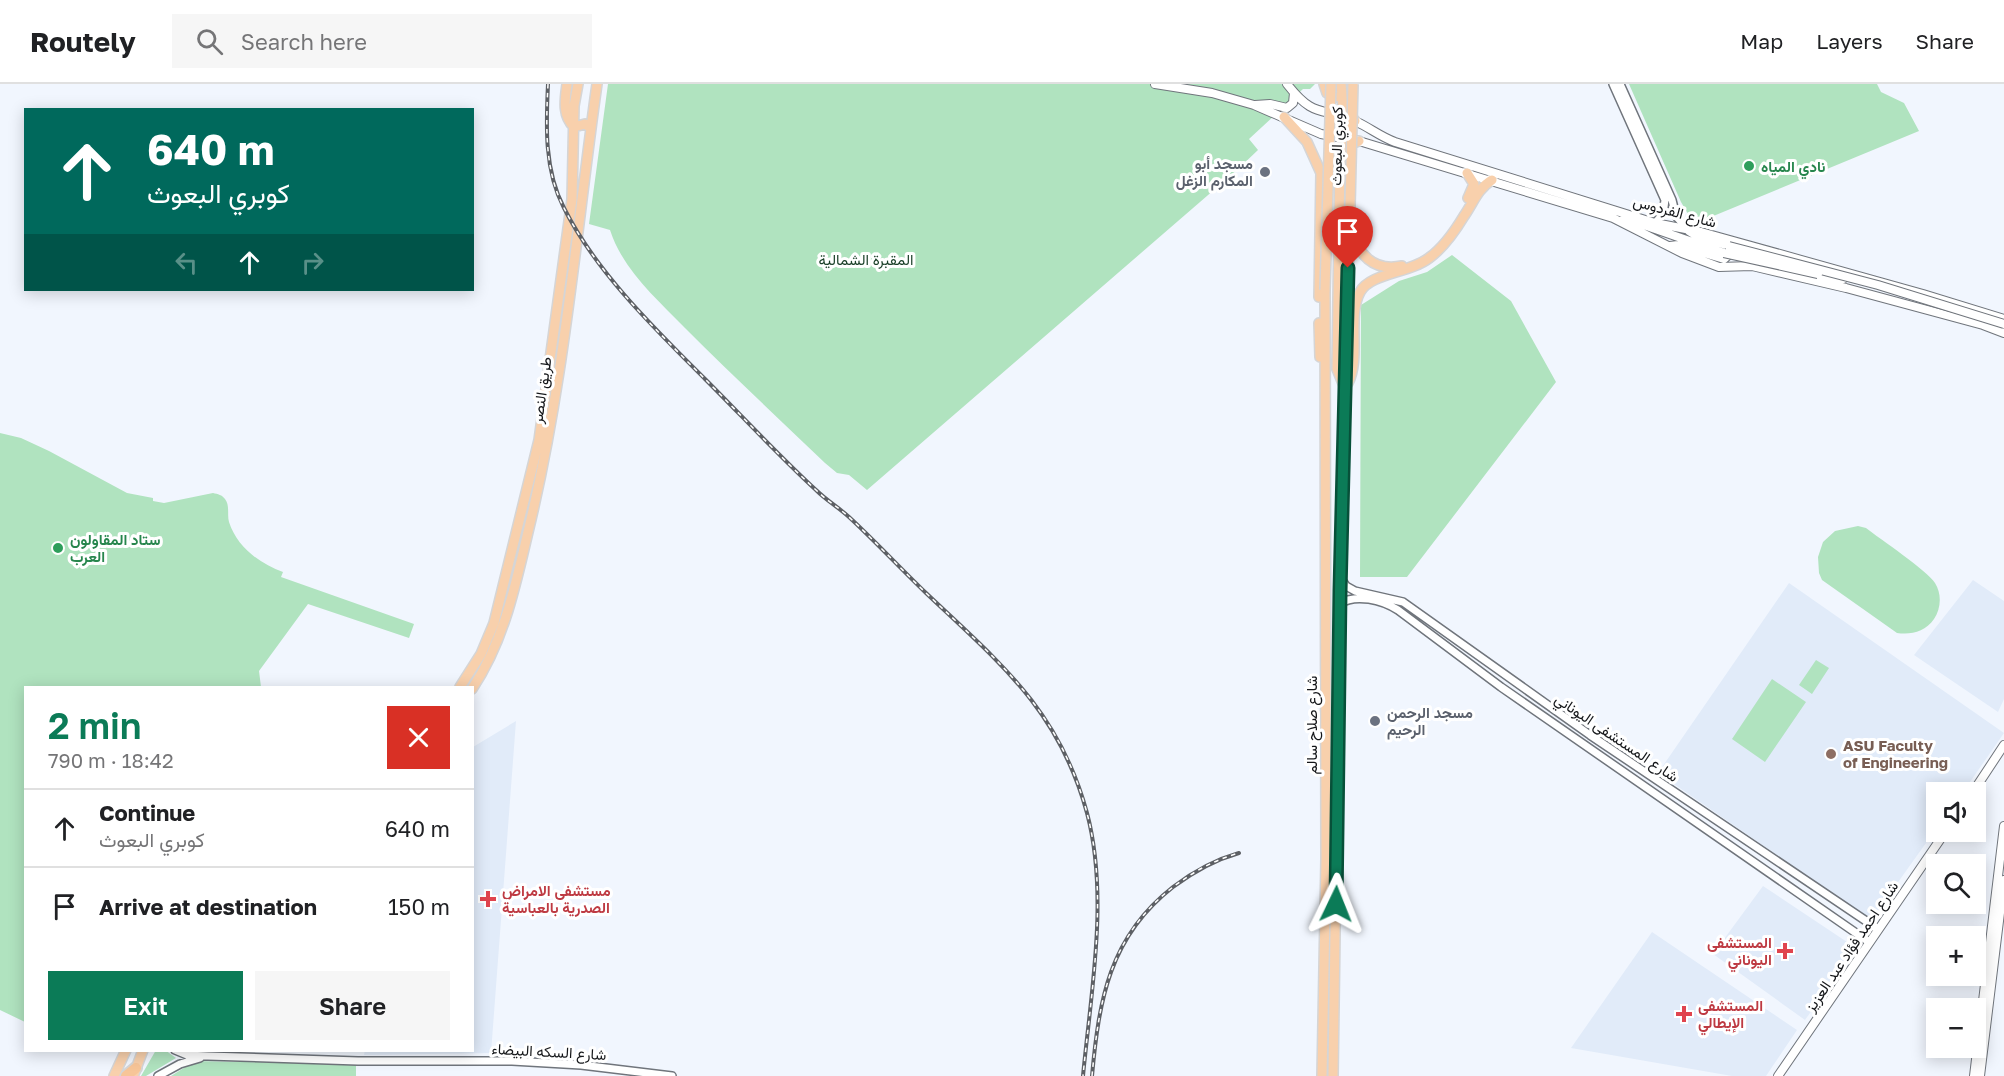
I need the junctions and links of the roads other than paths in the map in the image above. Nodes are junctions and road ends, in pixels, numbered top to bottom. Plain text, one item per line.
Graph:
1 (567, 84) edge
2 (578, 84) edge
3 (597, 84) edge
4 (1155, 84) edge
5 (1186, 84) edge
6 (1287, 84) edge
7 (1324, 84) edge
8 (1331, 84) edge
9 (1353, 84) edge
10 (1613, 84) edge
11 (1620, 84) edge
12 (1341, 89) edge
13 (1197, 90) junction
14 (1294, 93) junction
15 (1254, 105) junction
16 (574, 106) junction
17 (593, 106) junction
18 (1284, 117) junction
19 (1355, 121) junction
20 (574, 127) junction
21 (591, 128) junction
22 (1359, 141) junction
23 (1340, 159) junction
24 (1317, 160) junction
25 (1467, 173) junction
26 (1492, 180) junction
27 (1618, 220) junction
28 (1655, 223) junction
29 (1350, 229) junction
30 (1687, 229) junction
31 (1669, 246) junction
32 (1728, 246) junction
33 (2004, 319) edge
34 (2004, 326) edge
35 (2004, 333) edge
36 (1326, 373) junction
37 (1345, 388) junction
38 (1340, 577) junction
39 (1339, 604) junction
40 (461, 686) edge
41 (474, 686) edge
42 (2004, 745) edge
43 (1980, 782) edge
44 (2004, 826) edge
45 (1938, 842) edge
46 (2004, 880) edge
47 (1825, 894) junction
48 (1816, 908) junction
49 (1878, 929) junction
50 (1869, 942) junction
51 (125, 1052) edge
52 (142, 1052) edge
53 (180, 1052) edge
54 (208, 1056) junction
55 (134, 1072) edge
56 (114, 1076) edge
57 (126, 1076) edge
58 (159, 1076) edge
59 (672, 1076) edge
60 (1322, 1076) edge
61 (1333, 1076) edge
62 (1778, 1076) edge
63 (1974, 1076) edge
64 (1980, 1076) edge

1 - 20 highway
2 - 16 highway, طريق النصر
3 - 17 highway, طريق النصر
4 - 13 main road
5 - 13 main road
6 - 14 main road, شارع الفردوس
7 - 12 highway
8 - 36 highway, كوبري البعوث, bridge
9 - 29 highway, كوبري البعوث, bridge
10 - 28 street
11 - 30 street
12 - 19 highway
13 - 15 main road
14 - 15 main road
14 - 19 main road, شارع الفردوس
15 - 18 main road, شارع الفردوس
16 - 17 highway
16 - 20 highway, طريق النصر
17 - 21 highway, طريق النصر
18 - 22 main road, شارع الفردوس
18 - 24 highway
19 - 28 main road, شارع الفردوس
20 - 21 highway
20 - 40 highway, طريق النصر
21 - 41 highway, طريق النصر
22 - 23 highway
22 - 25 main road, شارع الفردوس
23 - 24 highway
23 - 37 highway
24 - 36 highway
25 - 26 main road, شارع الفردوس
25 - 29 highway
26 - 27 main road, شارع الفردوس
26 - 37 highway
27 - 31 main road, شارع الفردوس
27 - 32 main road
28 - 30 main road, شارع الفردوس
29 - 37 highway, كوبري البعوث, bridge
30 - 32 main road, شارع الفردوس
31 - 32 main road
31 - 35 main road, شارع الفردوس
32 - 33 main road, شارع الفردوس
32 - 34 main road, bridge
36 - 60 highway, شارع صلاح سالم
37 - 38 highway, شارع صلاح سالم
38 - 39 highway, شارع صلاح سالم
38 - 47 street, شارع المستشفى اليوناني
39 - 48 street, شارع المستشفى اليوناني
39 - 61 highway, شارع صلاح سالم
42 - 43 main road
44 - 63 main road
45 - 49 main road, شارع احمد فؤاد عبد العزيز
46 - 64 main road
47 - 48 street
47 - 49 street, شارع المستشفى اليوناني
48 - 50 street, شارع المستشفى اليوناني
49 - 50 main road, شارع احمد فؤاد عبد العزيز
50 - 62 main road, شارع احمد فؤاد عبد العزيز
51 - 56 highway
52 - 55 highway
53 - 54 street, شارع السكه البيضاء
54 - 58 street, شارع السكه البيضاء
54 - 59 street, شارع السكه البيضاء
55 - 57 highway

